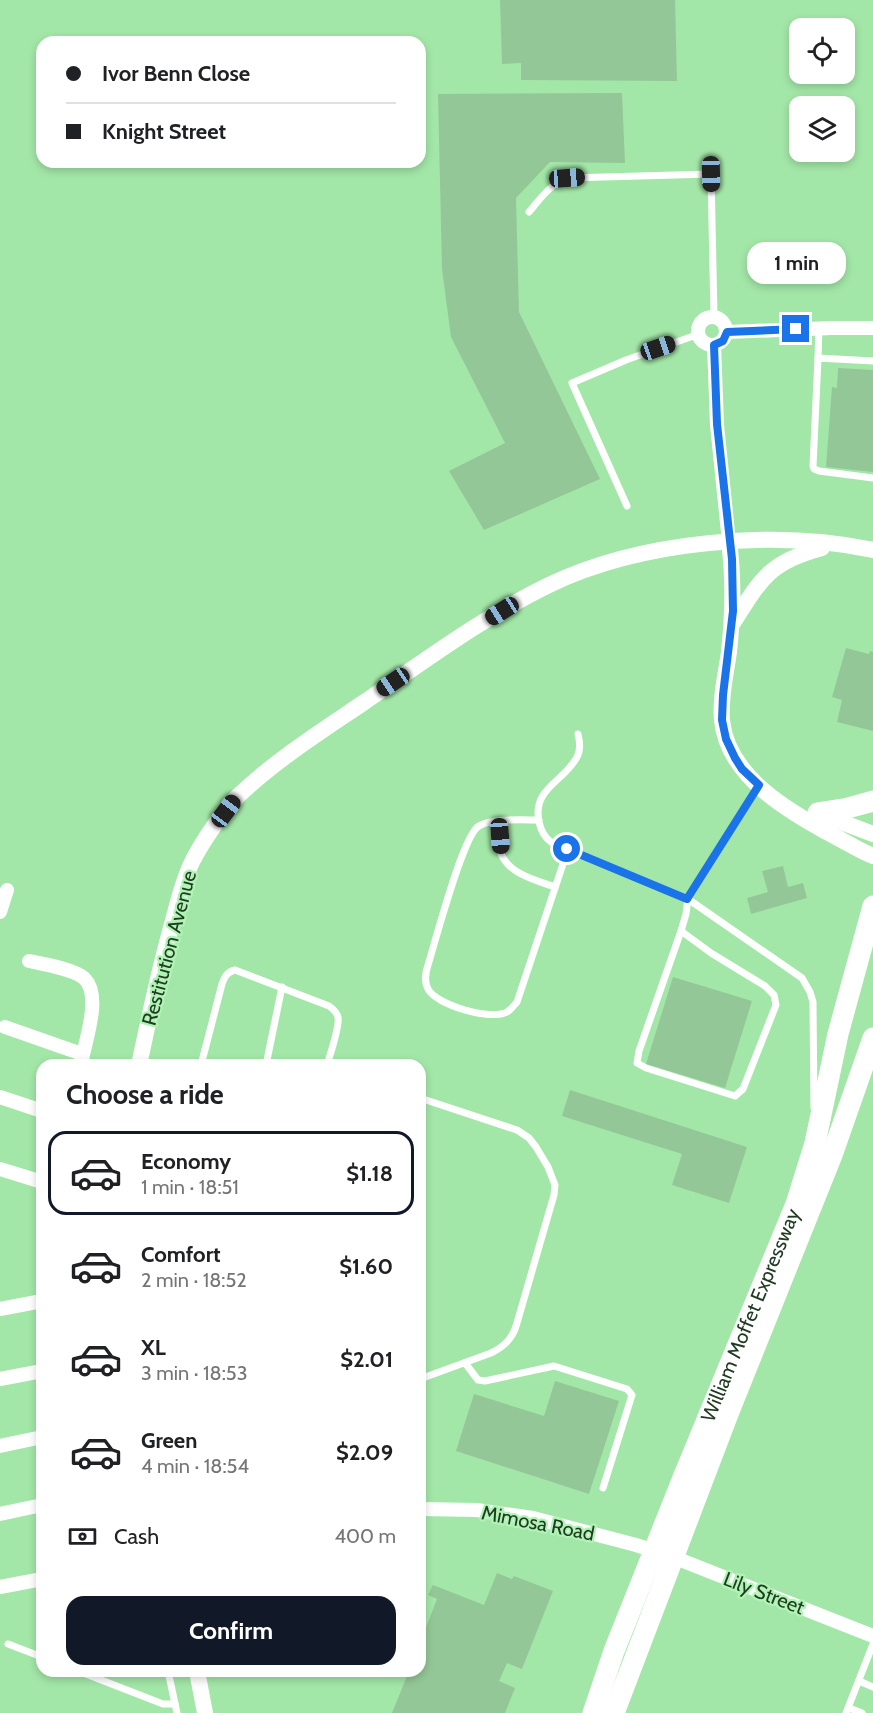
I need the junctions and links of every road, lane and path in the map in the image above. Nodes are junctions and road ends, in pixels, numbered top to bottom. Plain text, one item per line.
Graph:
1 (529, 212) dead end
2 (714, 316) junction
3 (819, 328) junction
4 (873, 328) edge
5 (727, 332) junction
6 (699, 334) junction
7 (714, 345) junction
8 (818, 358) junction
9 (873, 361) edge
10 (873, 478) edge
11 (627, 507) dead end
12 (729, 542) junction
13 (840, 543) junction
14 (873, 550) edge
15 (732, 625) junction
16 (578, 734) dead end
17 (764, 790) junction
18 (873, 801) edge
19 (818, 813) junction
20 (539, 820) junction
21 (499, 821) junction
22 (873, 834) edge
23 (567, 849) junction
24 (873, 856) edge
25 (555, 887) junction
26 (7, 890) dead end
27 (687, 899) junction
28 (873, 906) edge
29 (0, 912) edge
30 (681, 931) junction
31 (29, 961) dead end
32 (282, 987) junction
33 (5, 1027) dead end
34 (873, 1038) edge
35 (81, 1059) edge
36 (141, 1059) edge
37 (203, 1059) edge
38 (267, 1059) edge
39 (329, 1059) edge
40 (0, 1097) edge
41 (426, 1100) edge
42 (36, 1109) edge
43 (815, 1143) junction
44 (0, 1169) edge
45 (36, 1180) edge
46 (36, 1302) edge
47 (0, 1309) edge
48 (465, 1364) junction
49 (36, 1372) edge
50 (426, 1377) edge
51 (0, 1379) edge
52 (36, 1438) edge
53 (0, 1446) edge
54 (603, 1488) dead end
55 (36, 1506) edge
56 (426, 1509) edge
57 (0, 1514) edge
58 (664, 1554) junction
59 (36, 1580) edge
60 (2, 1588) edge
61 (873, 1636) edge
62 (8, 1644) dead end
63 (873, 1644) edge
64 (36, 1655) edge
65 (94, 1677) edge
66 (169, 1677) edge
67 (197, 1677) edge
68 (859, 1681) junction
69 (873, 1687) edge
70 (176, 1704) junction
71 (848, 1710) edge
72 (177, 1713) edge
73 (205, 1713) edge
74 (592, 1713) edge
75 (614, 1713) edge
76 (862, 1713) edge

1 - 2 lane
2 - 5 street
2 - 6 street
3 - 4 street
3 - 5 street
3 - 8 lane
5 - 7 street
6 - 7 street
6 - 11 lane
7 - 12 street
8 - 9 lane
8 - 10 lane
12 - 13 street, Restitution Avenue
12 - 15 street
12 - 36 street, Restitution Avenue
13 - 14 street, Restitution Avenue
13 - 15 street
15 - 17 street
16 - 20 lane
17 - 19 street
17 - 24 street
17 - 27 lane
18 - 19 main road
19 - 22 street
20 - 21 lane
20 - 23 lane
21 - 25 lane
21 - 25 lane
23 - 25 lane
23 - 27 lane
26 - 29 street
27 - 30 lane
27 - 43 lane
28 - 43 main road, William Moffet Expressway
30 - 30 lane
31 - 35 street
32 - 37 lane
32 - 38 lane
32 - 39 lane
33 - 35 street
34 - 58 main road, William Moffet Expressway
40 - 42 street
41 - 48 lane
43 - 58 main road, William Moffet Expressway
44 - 45 street
46 - 47 street
48 - 50 lane
48 - 54 lane
49 - 51 street
52 - 53 street
55 - 57 street
56 - 58 street, Mimosa Road
58 - 61 street, Lily Street
58 - 74 main road, William Moffet Expressway
58 - 75 main road, William Moffet Expressway
59 - 60 street
62 - 64 lane
63 - 68 lane
65 - 70 lane
66 - 70 lane
67 - 73 street
68 - 69 lane
68 - 71 lane
70 - 72 lane
71 - 76 lane

